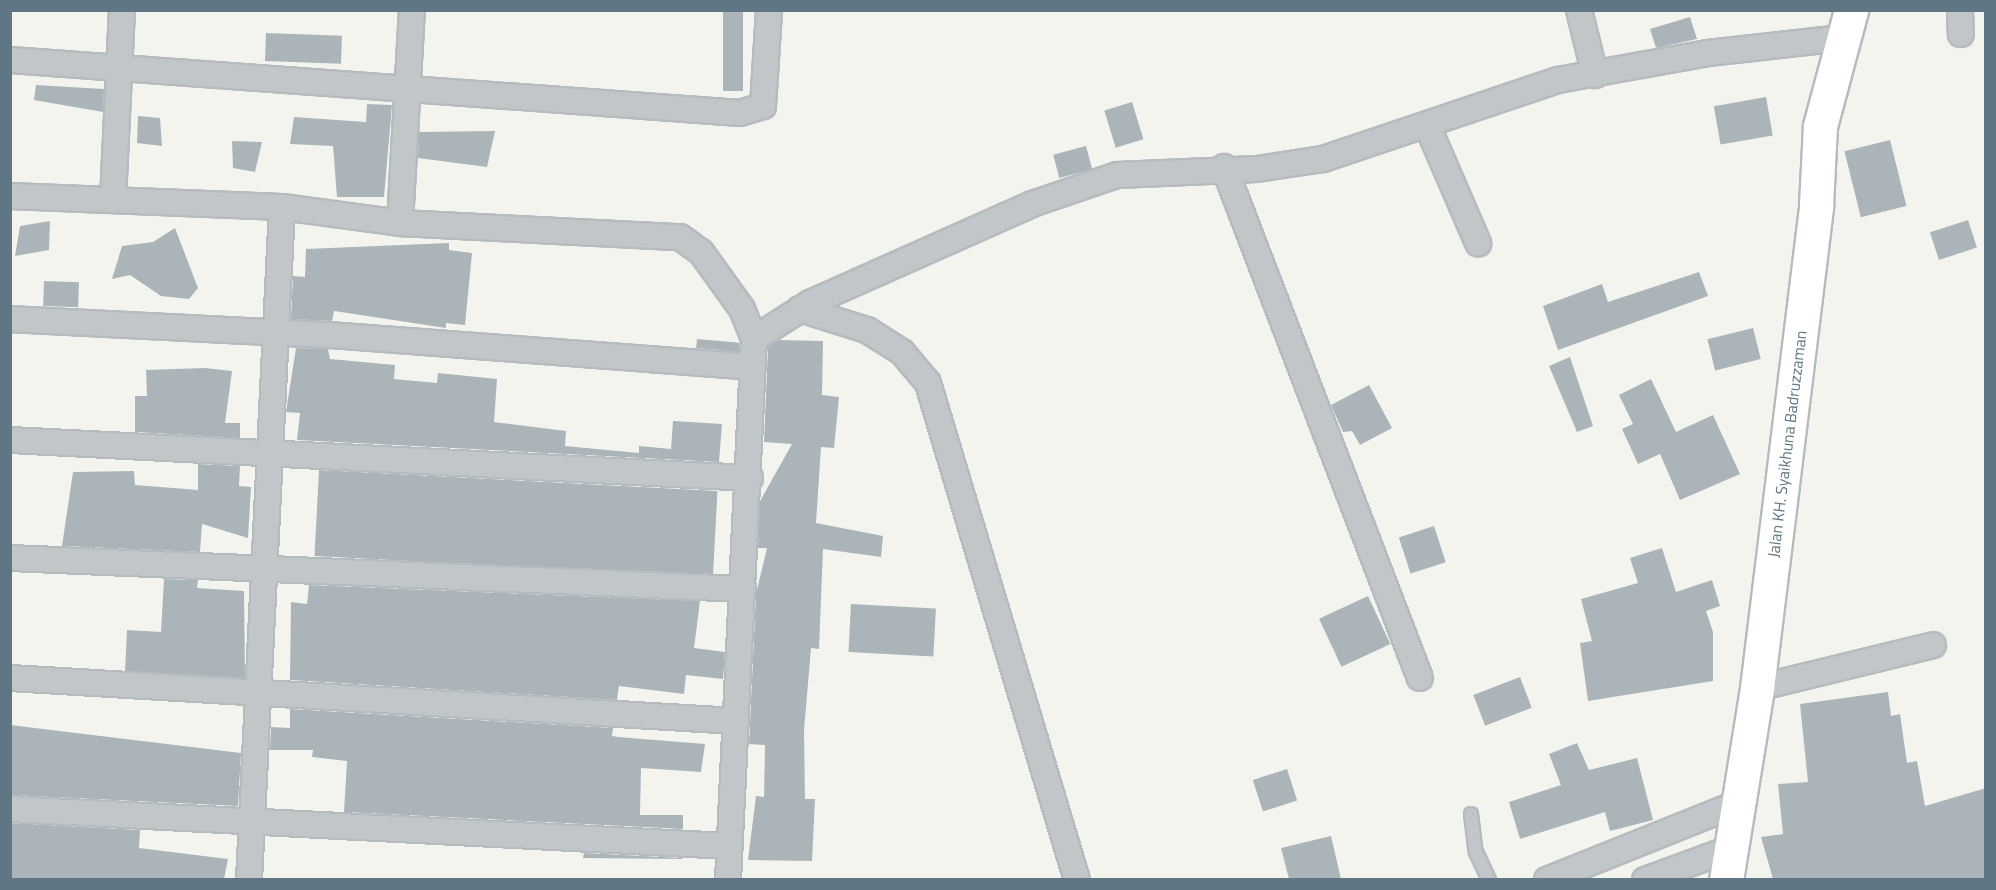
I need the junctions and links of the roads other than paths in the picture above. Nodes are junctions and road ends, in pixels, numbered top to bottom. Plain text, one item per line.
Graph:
1 (122, 10) edge
2 (412, 10) edge
3 (769, 10) edge
4 (1579, 10) edge
5 (1960, 10) edge
6 (1846, 24) edge
7 (1961, 34) dead end
8 (10, 60) edge
9 (120, 64) junction
10 (1594, 75) junction
11 (407, 92) junction
12 (1427, 125) junction
13 (1224, 167) junction
14 (10, 196) edge
15 (113, 200) junction
16 (282, 207) junction
17 (400, 223) junction
18 (1478, 243) dead end
19 (800, 309) junction
20 (10, 319) edge
21 (277, 333) junction
22 (754, 339) junction
23 (753, 367) junction
24 (10, 440) edge
25 (272, 456) junction
26 (750, 478) junction
27 (10, 558) edge
28 (267, 572) junction
29 (743, 589) junction
30 (1933, 645) dead end
31 (10, 678) edge
32 (1420, 678) dead end
33 (1757, 687) junction
34 (262, 690) junction
35 (736, 721) junction
36 (1739, 803) junction
37 (10, 809) edge
38 (1471, 814) dead end
39 (253, 820) junction
40 (729, 846) junction
41 (1729, 864) edge
42 (249, 879) edge
43 (728, 879) edge
44 (1077, 879) edge
45 (1489, 879) edge
46 (1547, 879) edge
47 (1645, 879) edge

1 - 9 street
2 - 11 street
3 - 11 street
4 - 10 street
5 - 7 street
6 - 10 street
6 - 33 main road, Jalan KH. Syaikhuna Badruzzaman
8 - 9 street
9 - 11 street
9 - 15 street
10 - 12 street
11 - 17 street
12 - 13 street
12 - 18 street
13 - 19 street
13 - 32 street
14 - 15 street
15 - 16 street
16 - 17 street
16 - 21 street
17 - 22 street
19 - 22 street
19 - 44 street
20 - 21 street
21 - 23 street
21 - 25 street
22 - 23 street
23 - 26 street
24 - 25 street
25 - 26 street
25 - 28 street
26 - 29 street
27 - 28 street
28 - 29 street
28 - 34 street
29 - 35 street
30 - 33 street
31 - 34 street
33 - 36 main road, Jalan KH. Syaikhuna Badruzzaman
34 - 35 street
34 - 39 street
35 - 40 street
36 - 41 main road, Jalan KH. Syaikhuna Badruzzaman
36 - 46 street
37 - 39 street
38 - 45 lane
39 - 40 street
39 - 42 street
40 - 43 street
41 - 47 street

